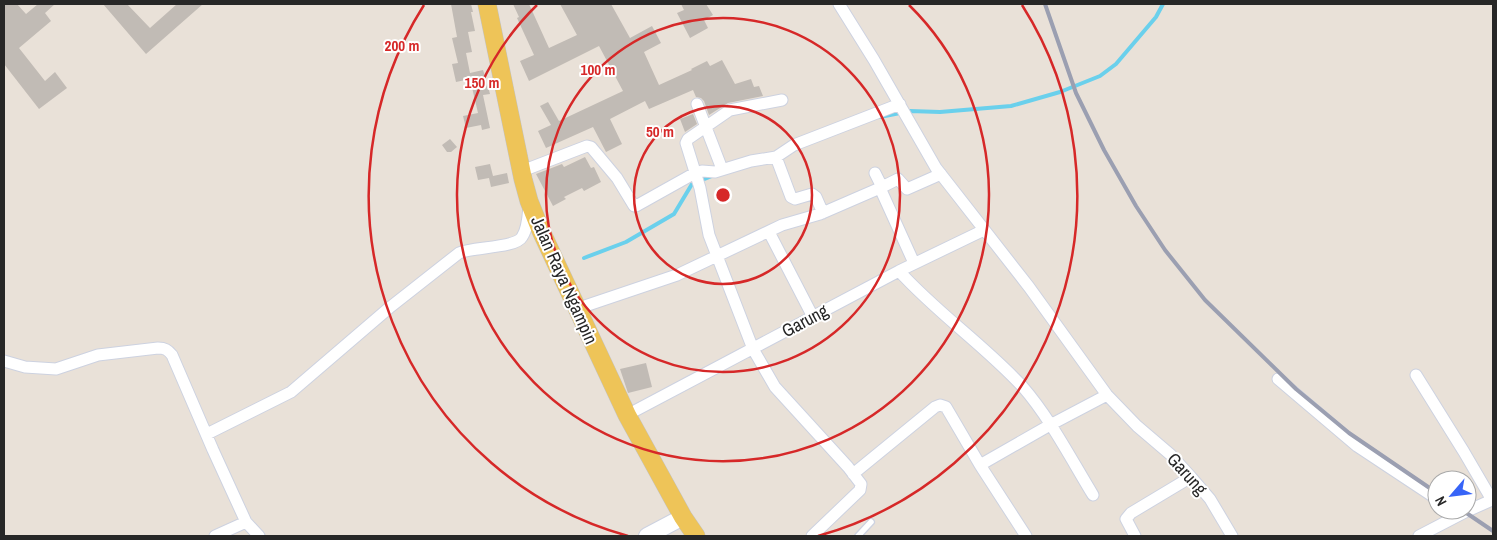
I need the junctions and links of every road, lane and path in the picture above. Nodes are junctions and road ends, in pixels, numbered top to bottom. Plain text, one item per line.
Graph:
1 (488, 4) edge
2 (839, 4) edge
3 (782, 100) dead end
4 (697, 104) dead end
5 (900, 104) junction
6 (707, 126) junction
7 (778, 160) junction
8 (722, 169) junction
9 (522, 171) junction
10 (695, 173) junction
11 (875, 173) dead end
12 (941, 174) junction
13 (881, 187) junction
14 (529, 201) junction
15 (823, 213) junction
16 (984, 230) junction
17 (769, 232) junction
18 (717, 257) junction
19 (914, 263) junction
20 (898, 271) junction
21 (576, 310) junction
22 (813, 317) junction
23 (753, 350) junction
24 (4, 361) edge
25 (1416, 375) dead end
26 (1278, 379) dead end
27 (1107, 395) junction
28 (627, 415) junction
29 (1050, 425) junction
30 (207, 434) junction
31 (980, 466) junction
32 (853, 474) junction
33 (1191, 477) junction
34 (1427, 492) edge
35 (1093, 495) dead end
36 (1492, 500) edge
37 (1477, 505) edge
38 (683, 518) junction
39 (1448, 520) edge
40 (246, 522) junction
41 (871, 522) dead end
42 (1435, 533) edge
43 (215, 536) edge
44 (260, 536) edge
45 (647, 536) edge
46 (696, 536) edge
47 (812, 536) edge
48 (858, 536) edge
49 (1026, 536) edge
50 (1135, 536) edge
51 (1232, 536) edge
52 (1419, 536) edge

1 - 9 main road, Jalan Raya Ngampin
2 - 5 street, Garung
3 - 6 street
4 - 6 street
5 - 7 street
5 - 12 street, Garung
6 - 8 street
6 - 10 street
7 - 8 street
7 - 15 street
8 - 10 street
9 - 10 street
9 - 14 main road, Jalan Raya Ngampin
10 - 18 street
11 - 13 street
12 - 13 street
12 - 16 street, Garung
13 - 15 street
13 - 19 street
14 - 21 main road, Jalan Raya Ngampin
14 - 30 street
15 - 17 street
16 - 19 street, Garung
16 - 27 street, Garung
17 - 18 street
17 - 22 street
18 - 21 street
18 - 23 street
19 - 20 street, Garung
20 - 22 street, Garung
20 - 29 street
21 - 28 main road, Jalan Raya Ngampin
22 - 23 street, Garung
23 - 28 street, Garung
23 - 32 street
24 - 30 street
25 - 36 street
26 - 34 street
27 - 29 street
27 - 33 street, Garung
28 - 38 main road, Jalan Raya Ngampin
29 - 31 street
29 - 35 street
30 - 40 street
31 - 32 street
31 - 49 street
32 - 47 street
33 - 50 street
33 - 51 street, Garung
36 - 37 street
38 - 45 street
38 - 46 main road, Jalan Raya Ngampin
39 - 42 street
40 - 43 street
40 - 44 street
41 - 48 lane
42 - 52 street

